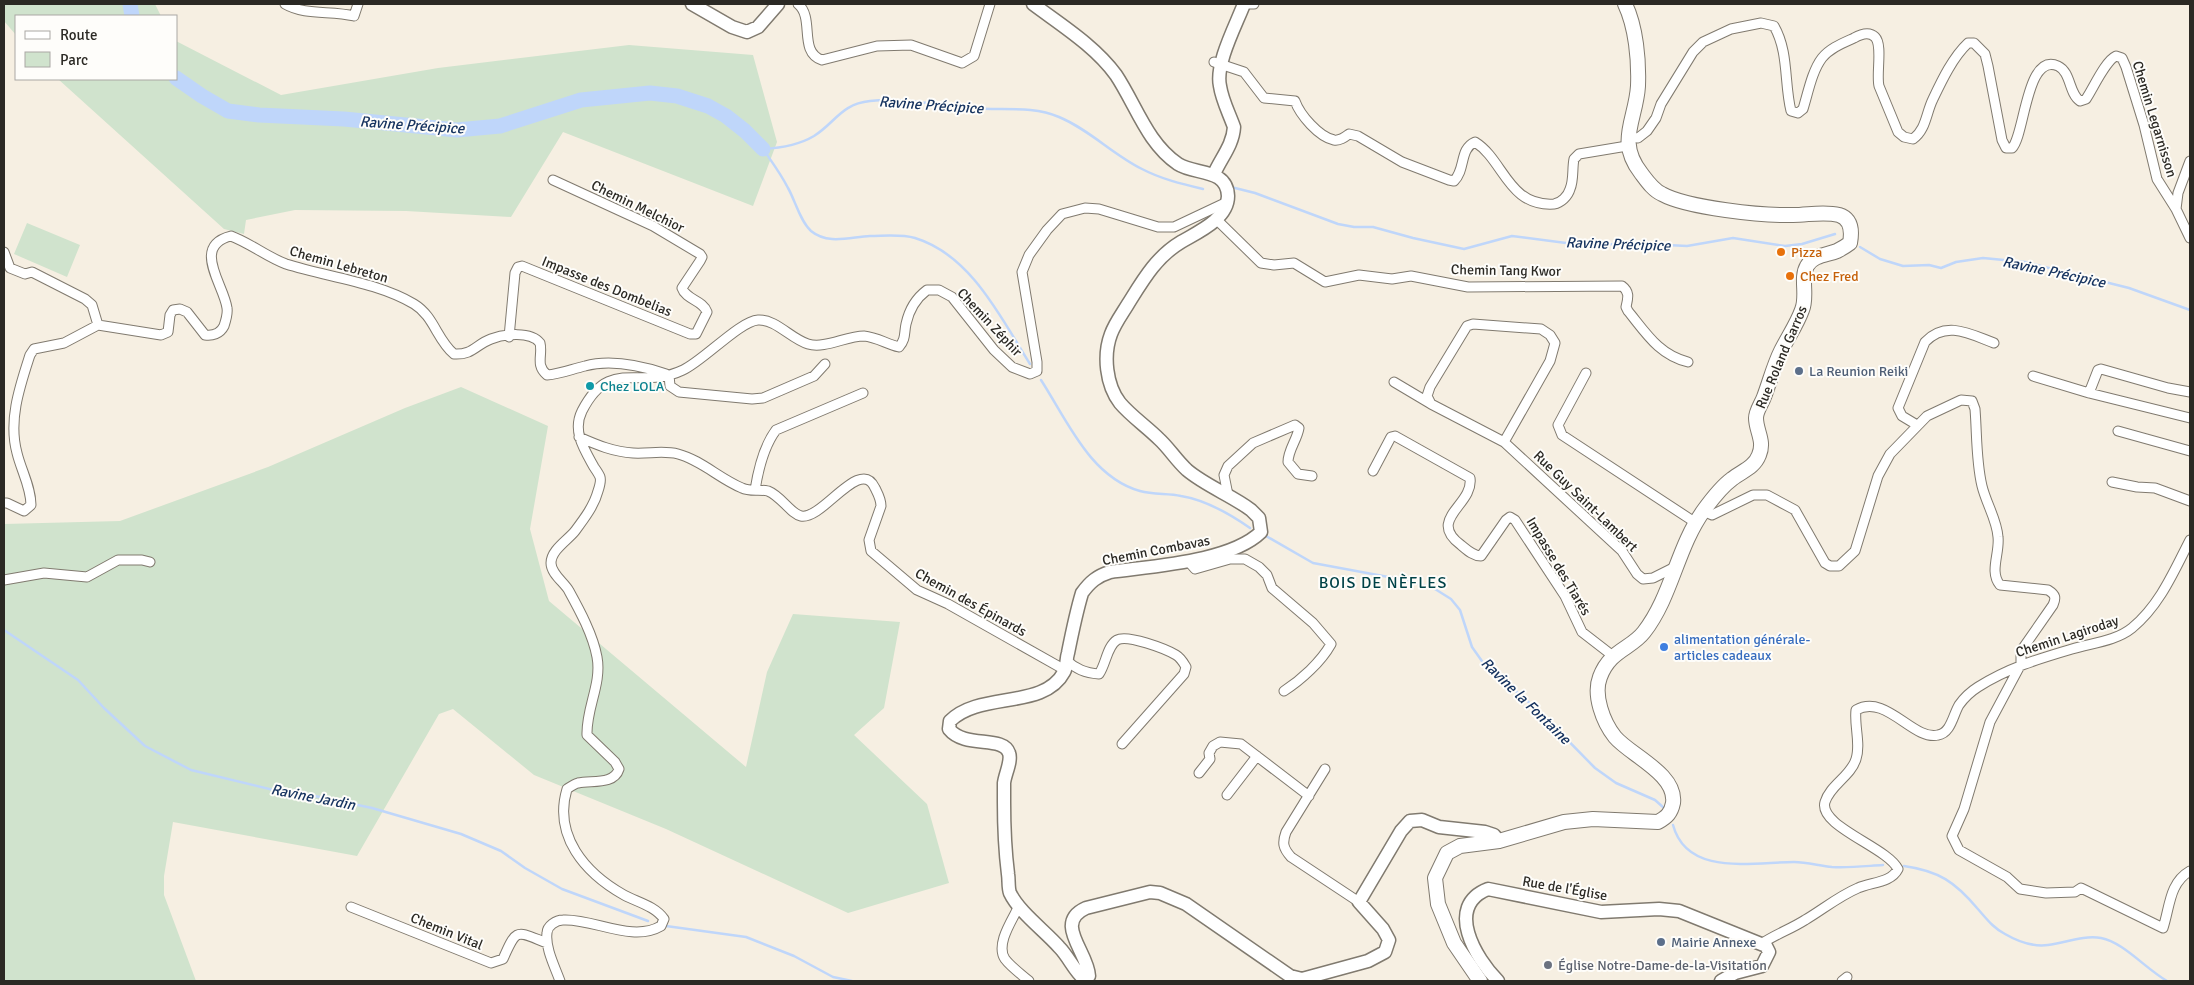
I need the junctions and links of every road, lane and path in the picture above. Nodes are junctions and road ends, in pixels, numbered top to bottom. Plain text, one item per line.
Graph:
1 (285, 4) edge
2 (358, 4) edge
3 (692, 4) edge
4 (776, 4) edge
5 (798, 4) edge
6 (990, 4) edge
7 (1033, 4) edge
8 (1236, 4) edge
9 (1244, 4) edge
10 (1248, 4) edge
11 (1254, 4) edge
12 (1625, 4) edge
13 (1218, 63) junction
14 (1628, 141) junction
15 (2190, 161) edge
16 (1209, 173) junction
17 (553, 180) dead end
18 (1228, 202) junction
19 (2176, 209) junction
20 (1216, 219) junction
21 (2190, 238) edge
22 (4, 252) edge
23 (98, 325) junction
24 (696, 334) joint
25 (509, 337) junction
26 (1994, 343) dead end
27 (1688, 362) dead end
28 (825, 364) dead end
29 (1586, 372) dead end
30 (669, 376) junction
31 (2033, 376) dead end
32 (1394, 382) dead end
33 (2190, 392) edge
34 (863, 393) dead end
35 (2089, 393) junction
36 (1431, 404) junction
37 (2190, 418) edge
38 (1917, 424) junction
39 (2118, 431) dead end
40 (579, 437) junction
41 (1504, 442) junction
42 (2190, 451) edge
43 (1373, 471) dead end
44 (1312, 476) dead end
45 (2112, 482) dead end
46 (755, 490) junction
47 (1228, 495) junction
48 (2190, 501) edge
49 (4, 503) edge
50 (1699, 517) junction
51 (2189, 544) edge
52 (1188, 560) junction
53 (150, 562) dead end
54 (1675, 567) junction
55 (4, 580) edge
56 (1614, 656) junction
57 (2021, 664) junction
58 (1066, 665) junction
59 (1284, 691) dead end
60 (1122, 744) dead end
61 (1257, 756) junction
62 (1325, 770) dead end
63 (1199, 773) dead end
64 (1227, 796) dead end
65 (1309, 796) junction
66 (1499, 841) junction
67 (2190, 871) edge
68 (1359, 902) junction
69 (1019, 906) junction
70 (352, 907) dead end
71 (548, 943) junction
72 (1762, 944) junction
73 (1089, 980) edge
74 (560, 981) edge
75 (1029, 981) edge
76 (1480, 981) edge
77 (1498, 981) edge
78 (1722, 981) edge

1 - 2 street
3 - 4 street
5 - 6 street
7 - 16 street
8 - 13 street
9 - 13 street
10 - 11 street
12 - 14 main road
13 - 14 street
13 - 16 street
14 - 19 street, Chemin Legarnisson
14 - 50 main road, Rue Roland Garros
15 - 19 street
16 - 18 street
17 - 24 street, Chemin Melchior
18 - 20 street, Chemin Combavas
18 - 30 street, Chemin Zéphir
19 - 21 street
20 - 27 street, Chemin Tang Kwor
20 - 47 street, Chemin Combavas
22 - 23 street
23 - 25 street, Chemin Lebreton
23 - 49 street
24 - 25 street, Impasse des Dombelias
25 - 30 street, Chemin Lebreton
26 - 38 street
28 - 30 street
29 - 50 street
30 - 40 street, Chemin Zéphir
31 - 35 street
32 - 36 street, Rue Guy Saint-Lambert
33 - 35 street
34 - 46 street
35 - 37 street
36 - 41 street, Rue Guy Saint-Lambert
36 - 41 street
38 - 50 street
38 - 57 street
39 - 42 street
40 - 46 street, Chemin des Épinards
40 - 71 street
41 - 54 street, Rue Guy Saint-Lambert
43 - 56 street, Impasse des Tiarés
44 - 47 street
45 - 48 street
46 - 58 street, Chemin des Épinards
47 - 52 street, Chemin Combavas
50 - 54 main road, Rue Roland Garros
51 - 57 street, Chemin Lagiroday
52 - 58 street, Chemin Combavas
52 - 59 street
53 - 55 street
54 - 56 main road, Rue Roland Garros
56 - 66 main road, Rue Roland Garros
57 - 67 street
57 - 72 street, Chemin Lagiroday
58 - 60 street
58 - 69 street
61 - 63 street
61 - 64 street
61 - 65 street
62 - 65 street
65 - 68 street
66 - 68 street
66 - 76 main road, Rue Roland Garros
68 - 73 street
69 - 73 street
69 - 75 street
70 - 71 street, Chemin Vital
71 - 74 street
72 - 77 street, Rue de l'Église
72 - 78 street

